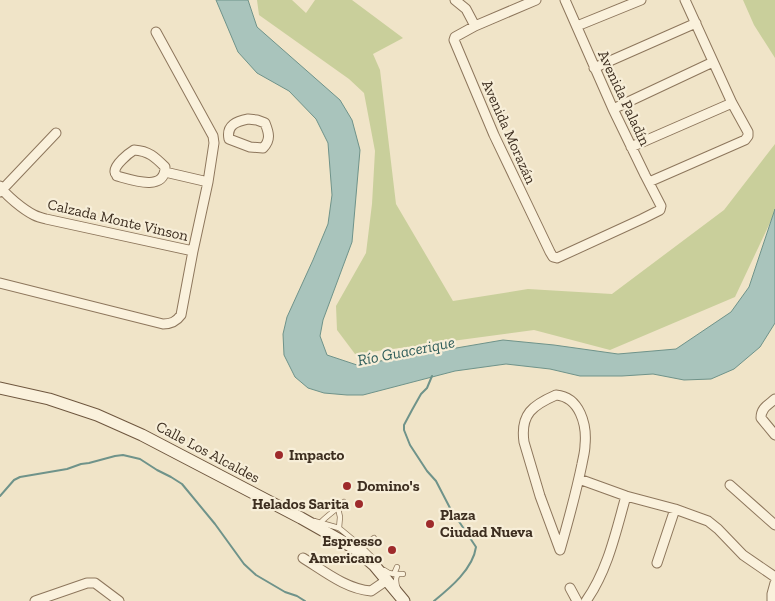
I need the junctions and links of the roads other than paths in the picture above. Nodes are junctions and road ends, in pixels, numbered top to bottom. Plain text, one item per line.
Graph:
1 (455, 0) edge
2 (536, 0) edge
3 (565, 0) edge
4 (641, 0) edge
5 (685, 0) edge
6 (696, 23) junction
7 (475, 26) junction
8 (577, 26) junction
9 (156, 32) dead end
10 (713, 62) junction
11 (594, 68) junction
12 (732, 103) junction
13 (613, 109) junction
14 (56, 133) dead end
15 (213, 136) junction
16 (228, 136) junction
17 (631, 147) junction
18 (165, 172) junction
19 (208, 182) junction
20 (649, 182) junction
21 (1, 189) edge
22 (661, 206) joint
23 (193, 251) junction
24 (0, 283) edge
25 (0, 388) edge
26 (775, 400) edge
27 (775, 435) edge
28 (579, 479) junction
29 (730, 485) dead end
30 (626, 496) junction
31 (344, 502) dead end
32 (338, 508) junction
33 (675, 509) junction
34 (301, 518) junction
35 (321, 522) junction
36 (775, 525) edge
37 (339, 528) junction
38 (374, 538) dead end
39 (362, 547) junction
40 (303, 558) dead end
41 (657, 563) dead end
42 (398, 567) dead end
43 (403, 574) dead end
44 (775, 577) edge
45 (387, 580) junction
46 (775, 583) edge
47 (570, 588) dead end
48 (402, 599) edge
49 (35, 601) edge
50 (119, 601) edge
51 (576, 601) edge
52 (586, 601) edge
53 (772, 601) edge

1 - 7 street
2 - 7 street
3 - 8 street, Avenida Paladín
4 - 8 street
5 - 6 street
6 - 10 street
6 - 11 street
7 - 22 street, Avenida Morazán
8 - 11 street, Avenida Paladín
9 - 15 street
10 - 12 street
10 - 13 street
11 - 13 street, Avenida Paladín
12 - 17 street
12 - 20 street
13 - 17 street, Avenida Paladín
14 - 21 street
15 - 16 street
15 - 19 street
16 - 16 street
17 - 20 street, Avenida Paladín
18 - 18 street
18 - 19 street
19 - 23 street
20 - 22 street, Avenida Paladín
21 - 23 street, Calzada Monte Vinson
23 - 24 street, Calzada Monte Vinson
25 - 34 main road, Calle Los Alcaldes
26 - 27 street
28 - 28 street
28 - 30 street
29 - 36 street
30 - 33 street
30 - 52 street
31 - 32 lane
32 - 35 lane
32 - 37 lane
33 - 41 street
33 - 44 street
34 - 35 lane
34 - 45 main road, Calle Los Alcaldes
35 - 37 lane
37 - 39 lane
38 - 39 lane
39 - 42 lane
40 - 45 street
43 - 48 lane
45 - 48 main road, Calle Los Alcaldes
46 - 53 street
47 - 51 street
49 - 50 street

